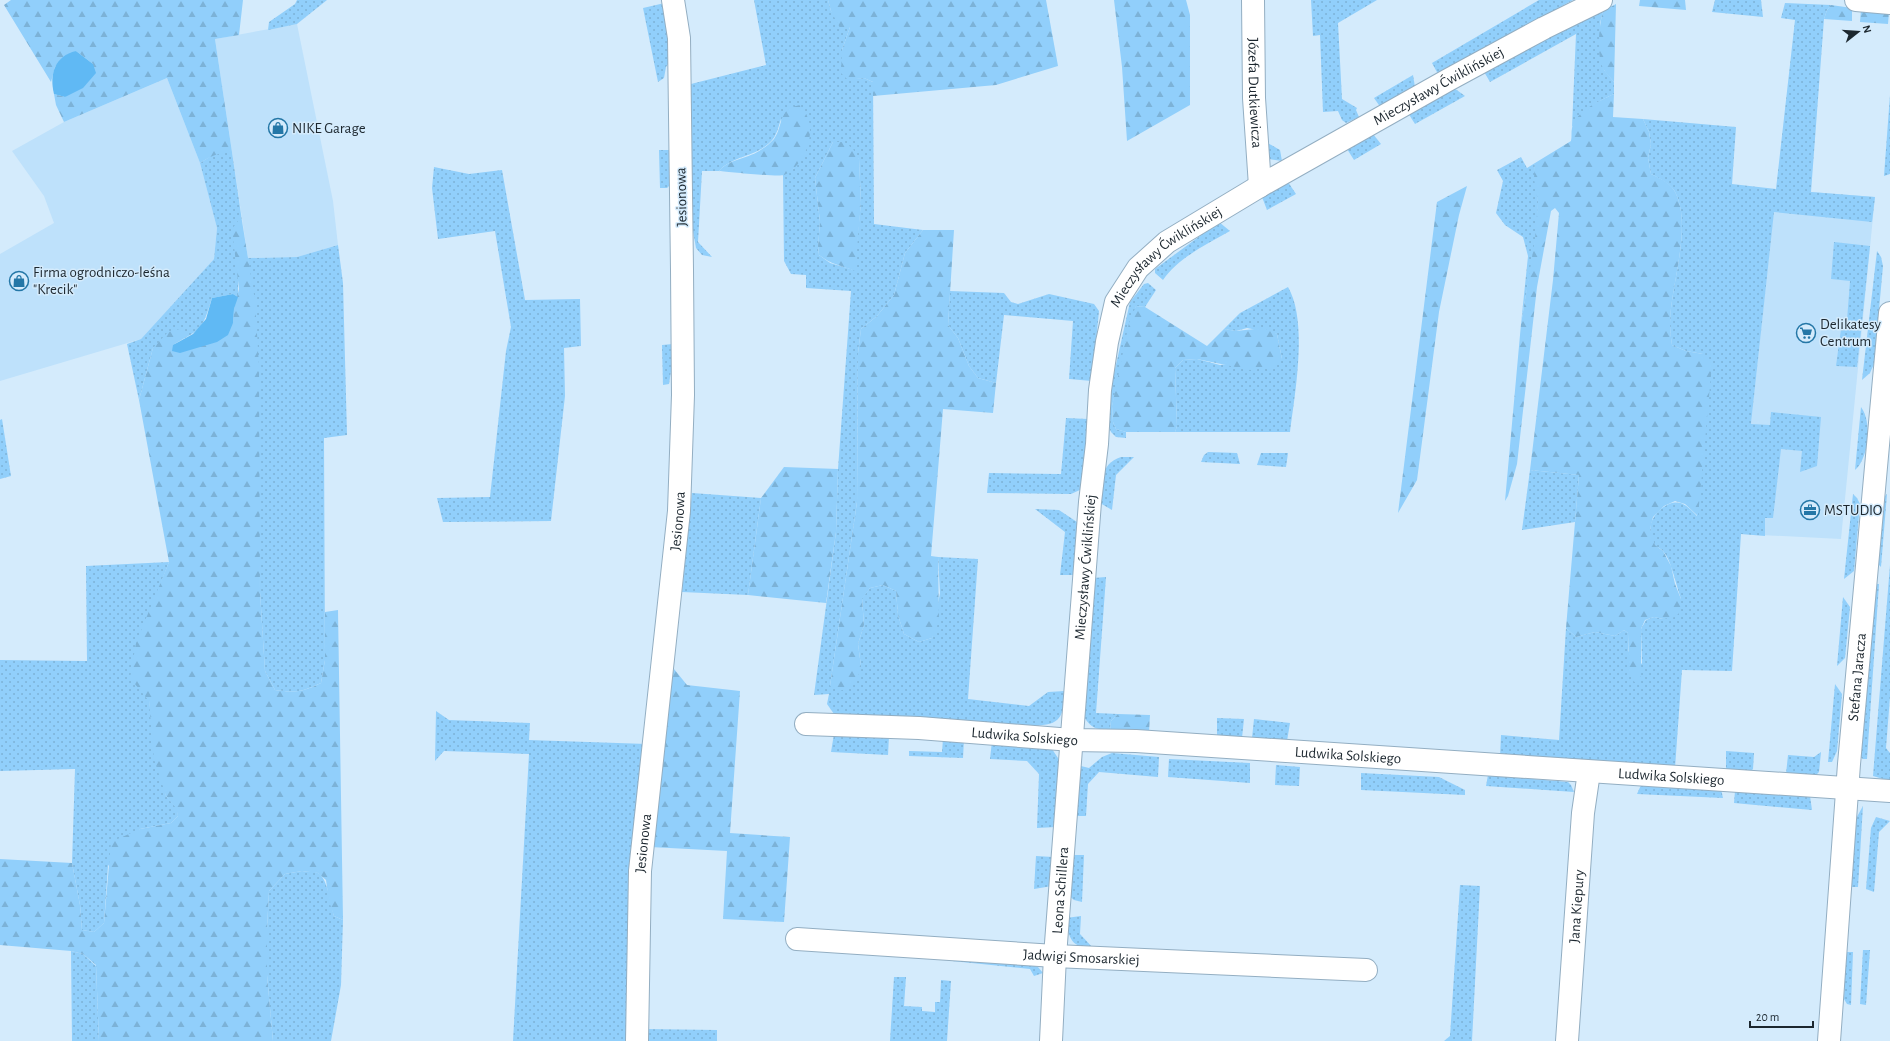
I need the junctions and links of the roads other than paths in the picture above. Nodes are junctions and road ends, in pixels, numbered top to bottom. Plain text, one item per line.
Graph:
1 (673, 0) edge
2 (1253, 0) edge
3 (1601, 0) edge
4 (1856, 0) edge
5 (1890, 3) edge
6 (1260, 186) junction
7 (1890, 313) edge
8 (806, 724) dead end
9 (1072, 740) junction
10 (1589, 772) junction
11 (1847, 788) junction
12 (1890, 791) edge
13 (797, 939) dead end
14 (1055, 956) junction
15 (1366, 970) dead end
16 (637, 1041) edge
17 (1051, 1041) edge
18 (1567, 1041) edge
19 (1828, 1041) edge

1 - 16 street, Jesionowa
2 - 6 street, Józefa Dutkiewicza
3 - 6 street, Mieczysławy Ćwiklińskiej
4 - 5 street
6 - 9 street, Mieczysławy Ćwiklińskiej
7 - 11 street, Stefana Jaracza
8 - 9 street, Ludwika Solskiego
9 - 10 street, Ludwika Solskiego
9 - 14 street, Leona Schillera
10 - 11 street, Ludwika Solskiego
10 - 18 street, Jana Kiepury
11 - 12 street, Ludwika Solskiego
11 - 19 street, Stefana Jaracza
13 - 14 street, Jadwigi Smosarskiej
14 - 15 street, Jadwigi Smosarskiej
14 - 17 street, Leona Schillera

